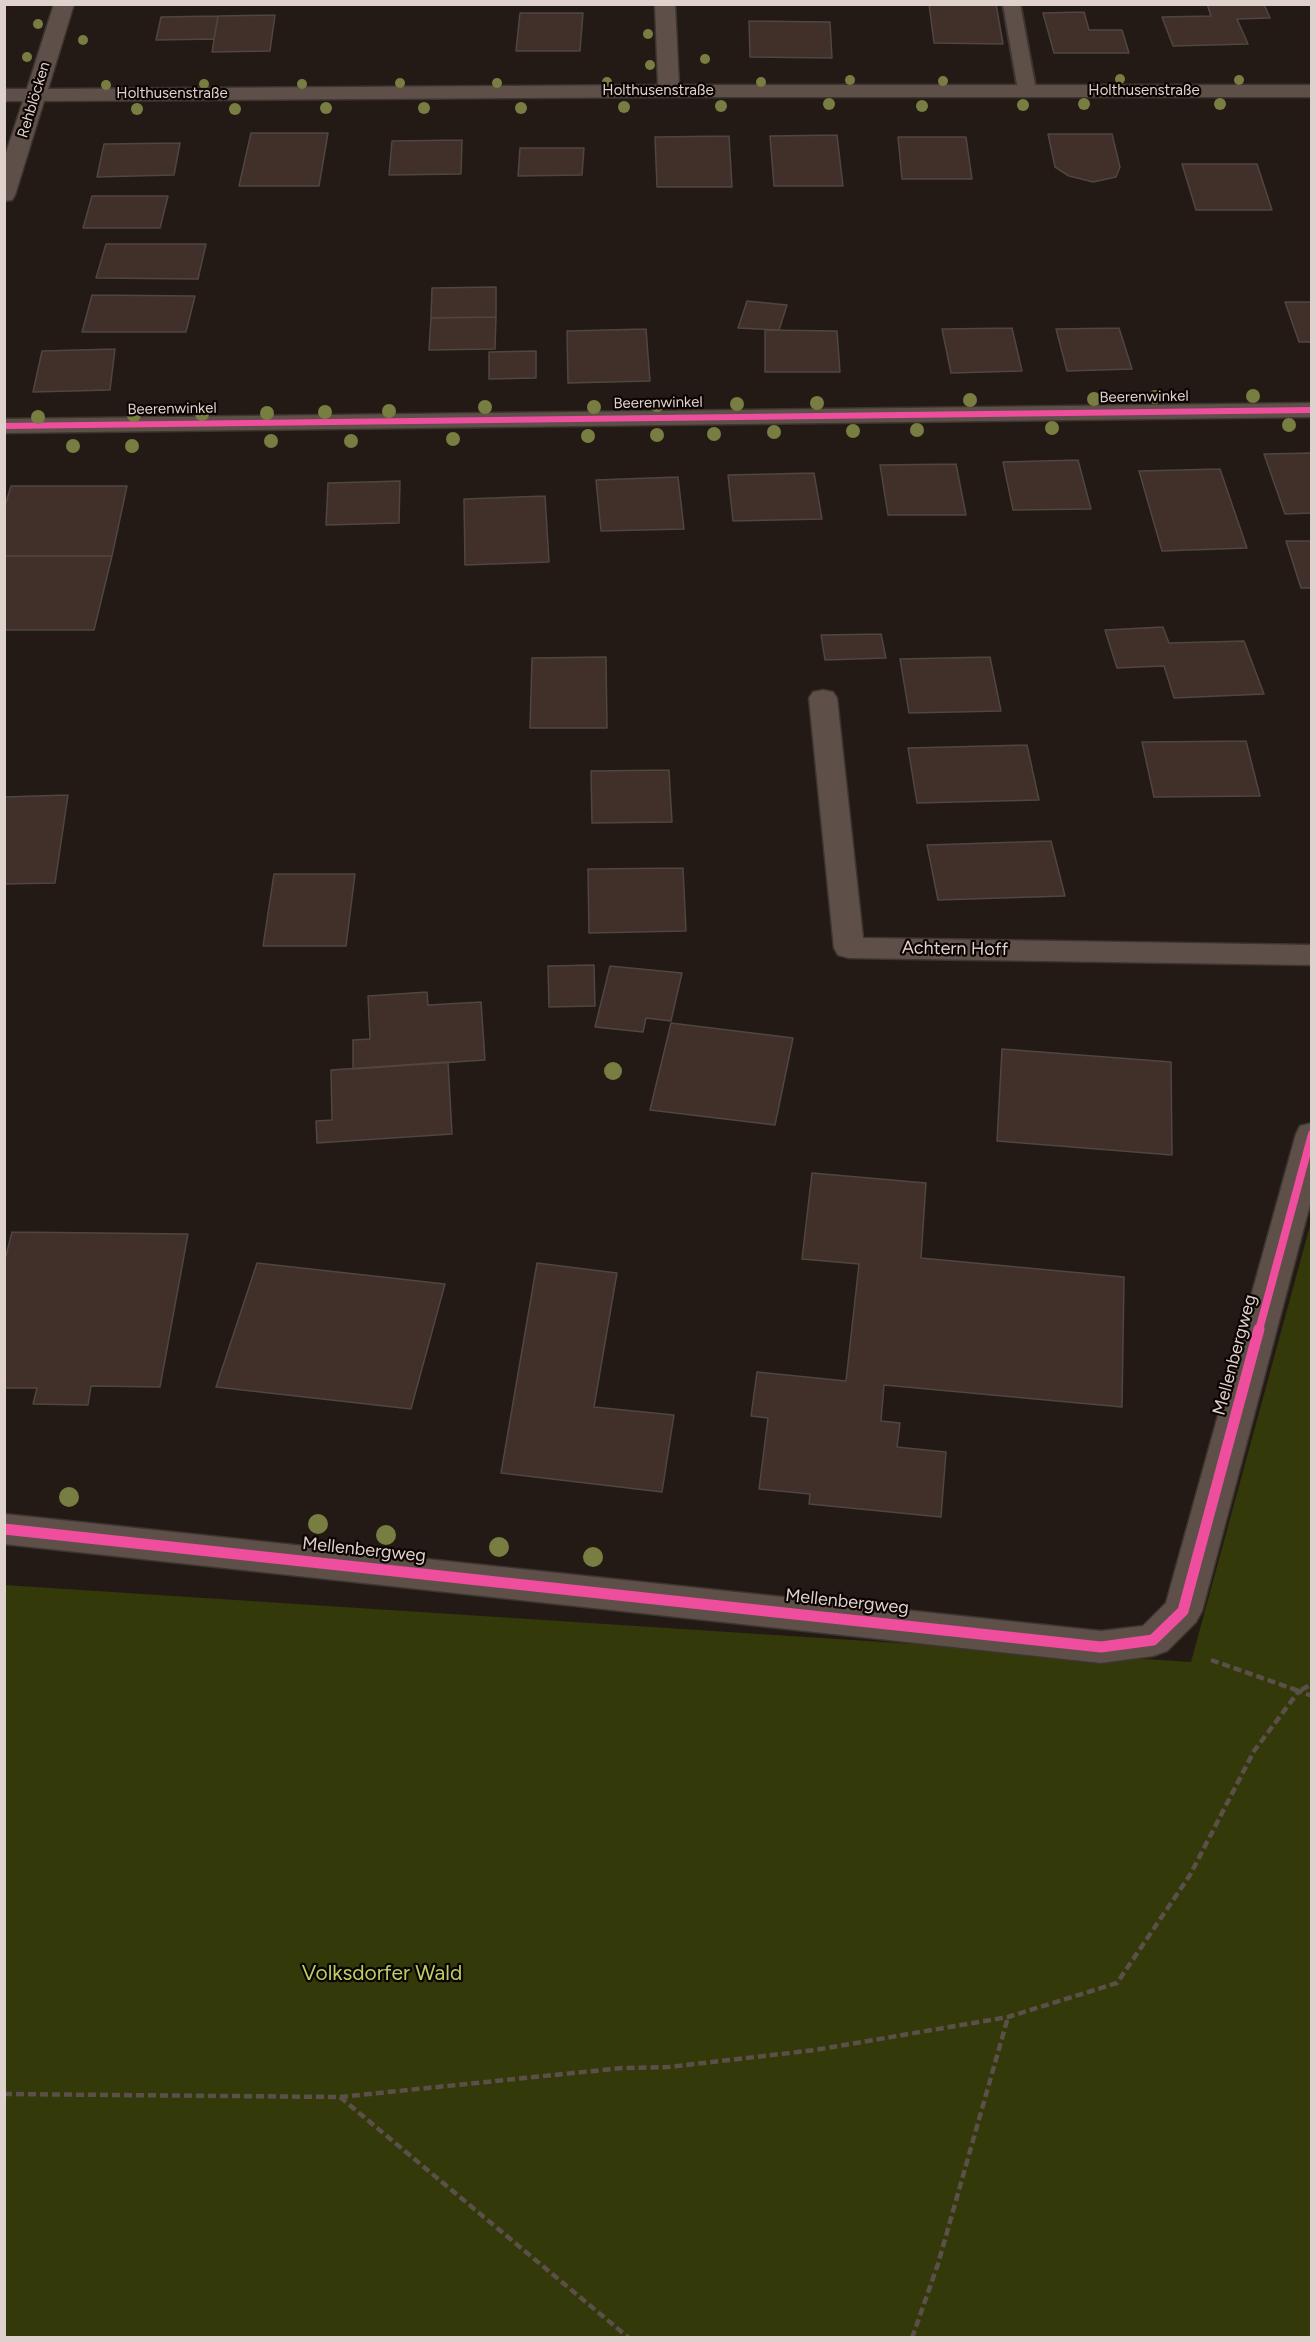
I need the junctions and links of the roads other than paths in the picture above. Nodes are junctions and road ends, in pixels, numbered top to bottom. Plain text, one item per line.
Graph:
1 (64, 4) edge
2 (665, 4) edge
3 (1011, 4) edge
4 (1027, 90) junction
5 (669, 91) junction
6 (1311, 91) edge
7 (4, 95) edge
8 (36, 95) junction
9 (4, 195) edge
10 (1311, 410) edge
11 (4, 426) edge
12 (823, 698) dead end
13 (1311, 955) edge
14 (1311, 1134) edge
15 (4, 1529) edge

1 - 8 street, Rehblöcken
2 - 5 street
3 - 4 lane
4 - 5 street, Holthusenstraße
4 - 6 street, Holthusenstraße
5 - 8 street, Holthusenstraße
7 - 8 street, Holthusenstraße
8 - 9 street, Rehblöcken
10 - 11 street, Beerenwinkel
12 - 13 street, Achtern Hoff
14 - 15 street, Mellenbergweg

